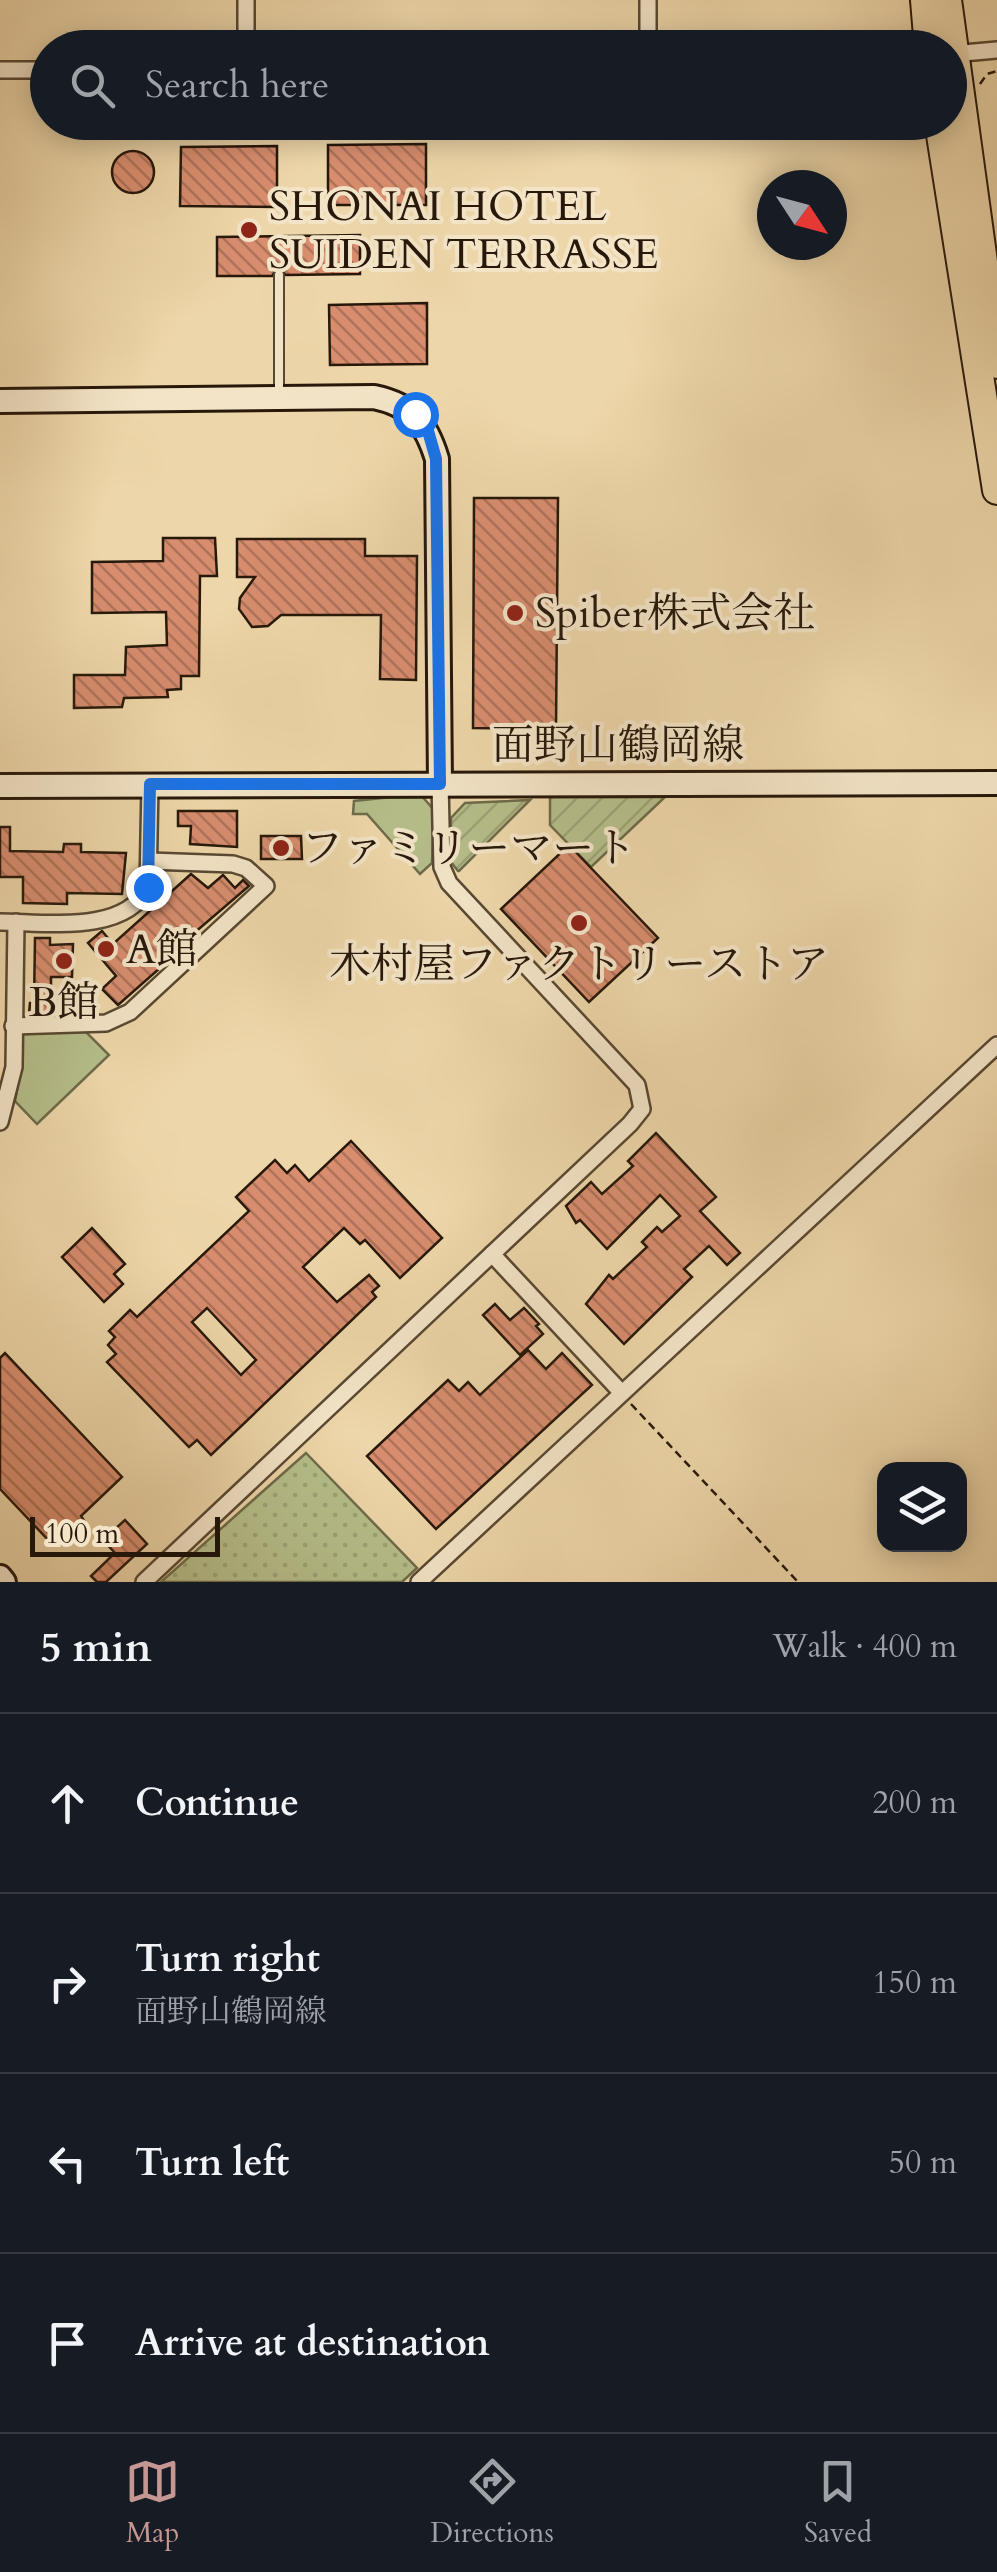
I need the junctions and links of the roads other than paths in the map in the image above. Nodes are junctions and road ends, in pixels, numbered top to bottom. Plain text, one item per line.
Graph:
1 (246, 0) edge
2 (648, 0) edge
3 (925, 0) edge
4 (947, 0) edge
5 (246, 30) edge
6 (648, 30) edge
7 (934, 30) edge
8 (943, 30) edge
9 (997, 50) edge
10 (967, 51) edge
11 (0, 70) edge
12 (30, 70) edge
13 (942, 140) edge
14 (957, 140) edge
15 (278, 276) dead end
16 (997, 364) edge
17 (280, 398) junction
18 (0, 401) edge
19 (997, 490) edge
20 (150, 784) junction
21 (440, 784) junction
22 (997, 784) edge
23 (0, 786) edge
24 (149, 860) junction
25 (8, 922) edge
26 (12, 1026) junction
27 (997, 1045) edge
28 (0, 1122) edge
29 (492, 1254) junction
30 (620, 1392) junction
31 (144, 1582) edge
32 (418, 1582) edge

1 - 5 street
2 - 6 street
3 - 7 highway
4 - 8 highway
9 - 10 street
11 - 12 street
13 - 19 highway
14 - 16 highway
15 - 17 lane
17 - 18 main road
17 - 21 main road
20 - 21 main road, 面野山鶴岡線
20 - 23 main road, 面野山鶴岡線
20 - 24 street
21 - 22 main road, 面野山鶴岡線
21 - 29 street
24 - 25 street
24 - 26 street
25 - 26 street
26 - 28 street
27 - 30 street
29 - 30 street
29 - 31 street
30 - 32 street

